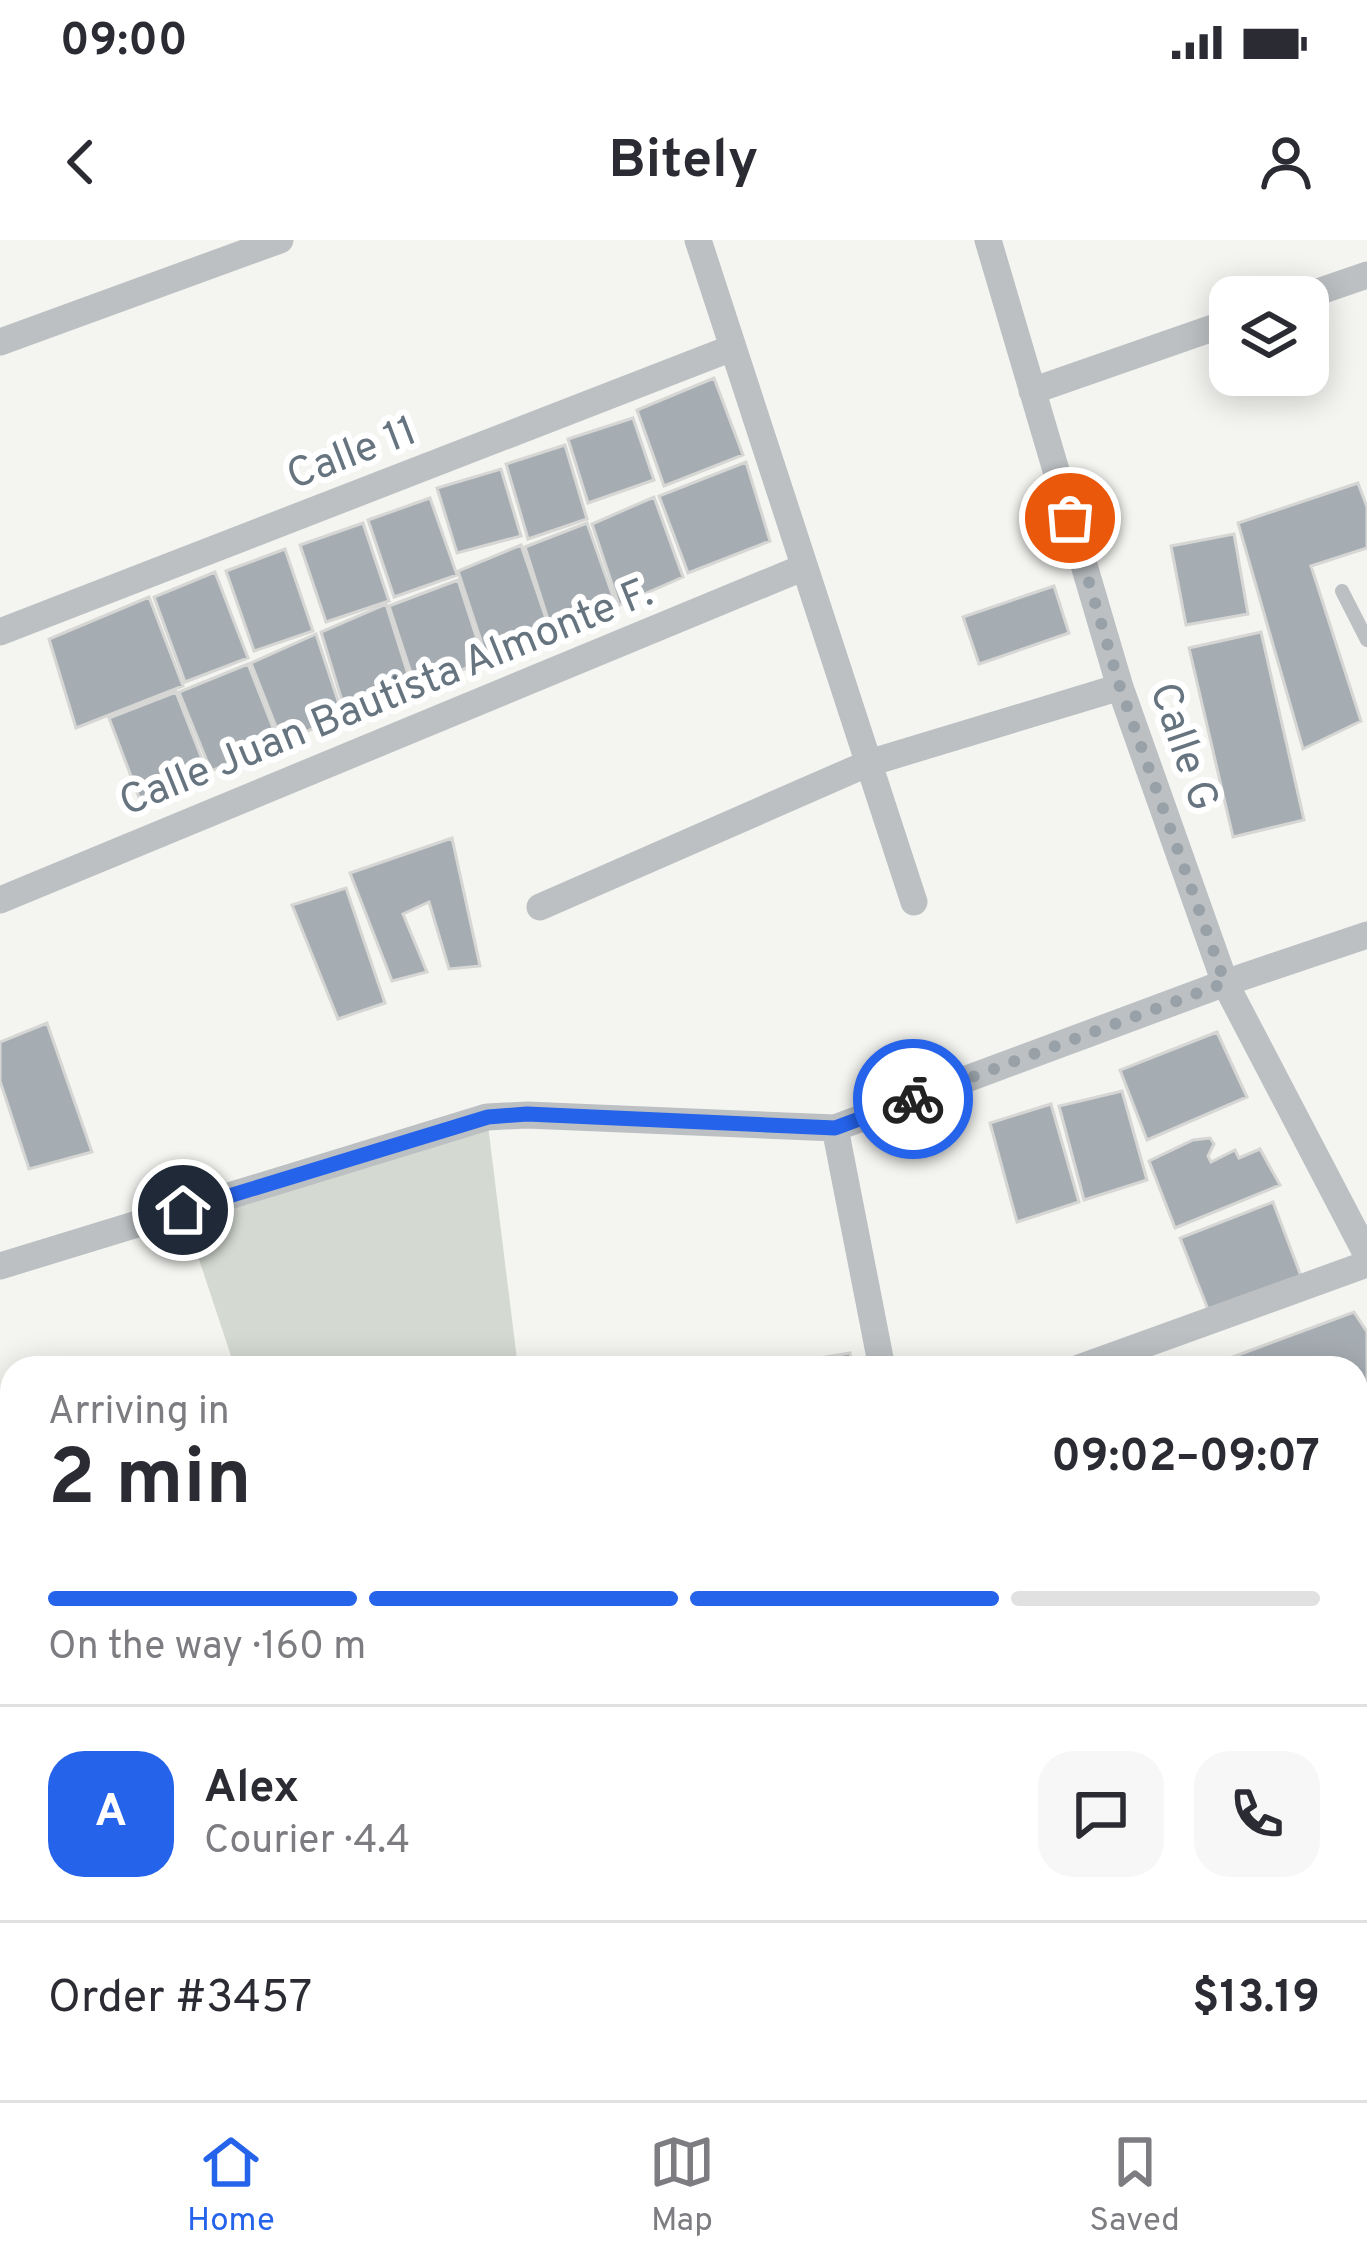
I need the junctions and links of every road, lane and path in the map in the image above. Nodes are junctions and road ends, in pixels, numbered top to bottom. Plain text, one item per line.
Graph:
1 (280, 240) edge
2 (698, 240) edge
3 (988, 240) edge
4 (1367, 275) edge
5 (1329, 288) edge
6 (1209, 329) edge
7 (0, 343) edge
8 (732, 348) junction
9 (1032, 391) junction
10 (802, 568) junction
11 (1342, 591) dead end
12 (0, 632) edge
13 (1367, 640) edge
14 (1120, 687) junction
15 (869, 764) junction
16 (0, 900) edge
17 (914, 902) dead end
18 (540, 907) dead end
19 (1367, 935) edge
20 (1225, 983) junction
21 (835, 1128) junction
22 (1367, 1255) edge
23 (1367, 1264) edge
24 (0, 1266) edge
25 (880, 1356) edge
26 (1111, 1356) edge

1 - 7 street
2 - 8 street
3 - 9 street, Calle G
4 - 5 street
6 - 9 street
8 - 10 street
8 - 12 street, Calle 11
9 - 14 street, Calle G
10 - 15 street
10 - 16 street, Calle Juan Bautista Almonte F.
11 - 13 lane
14 - 15 street
14 - 20 street, Calle G
15 - 17 street
15 - 18 street
19 - 20 street
20 - 21 street
20 - 22 street, Calle G
21 - 24 street
21 - 25 street
23 - 26 street

